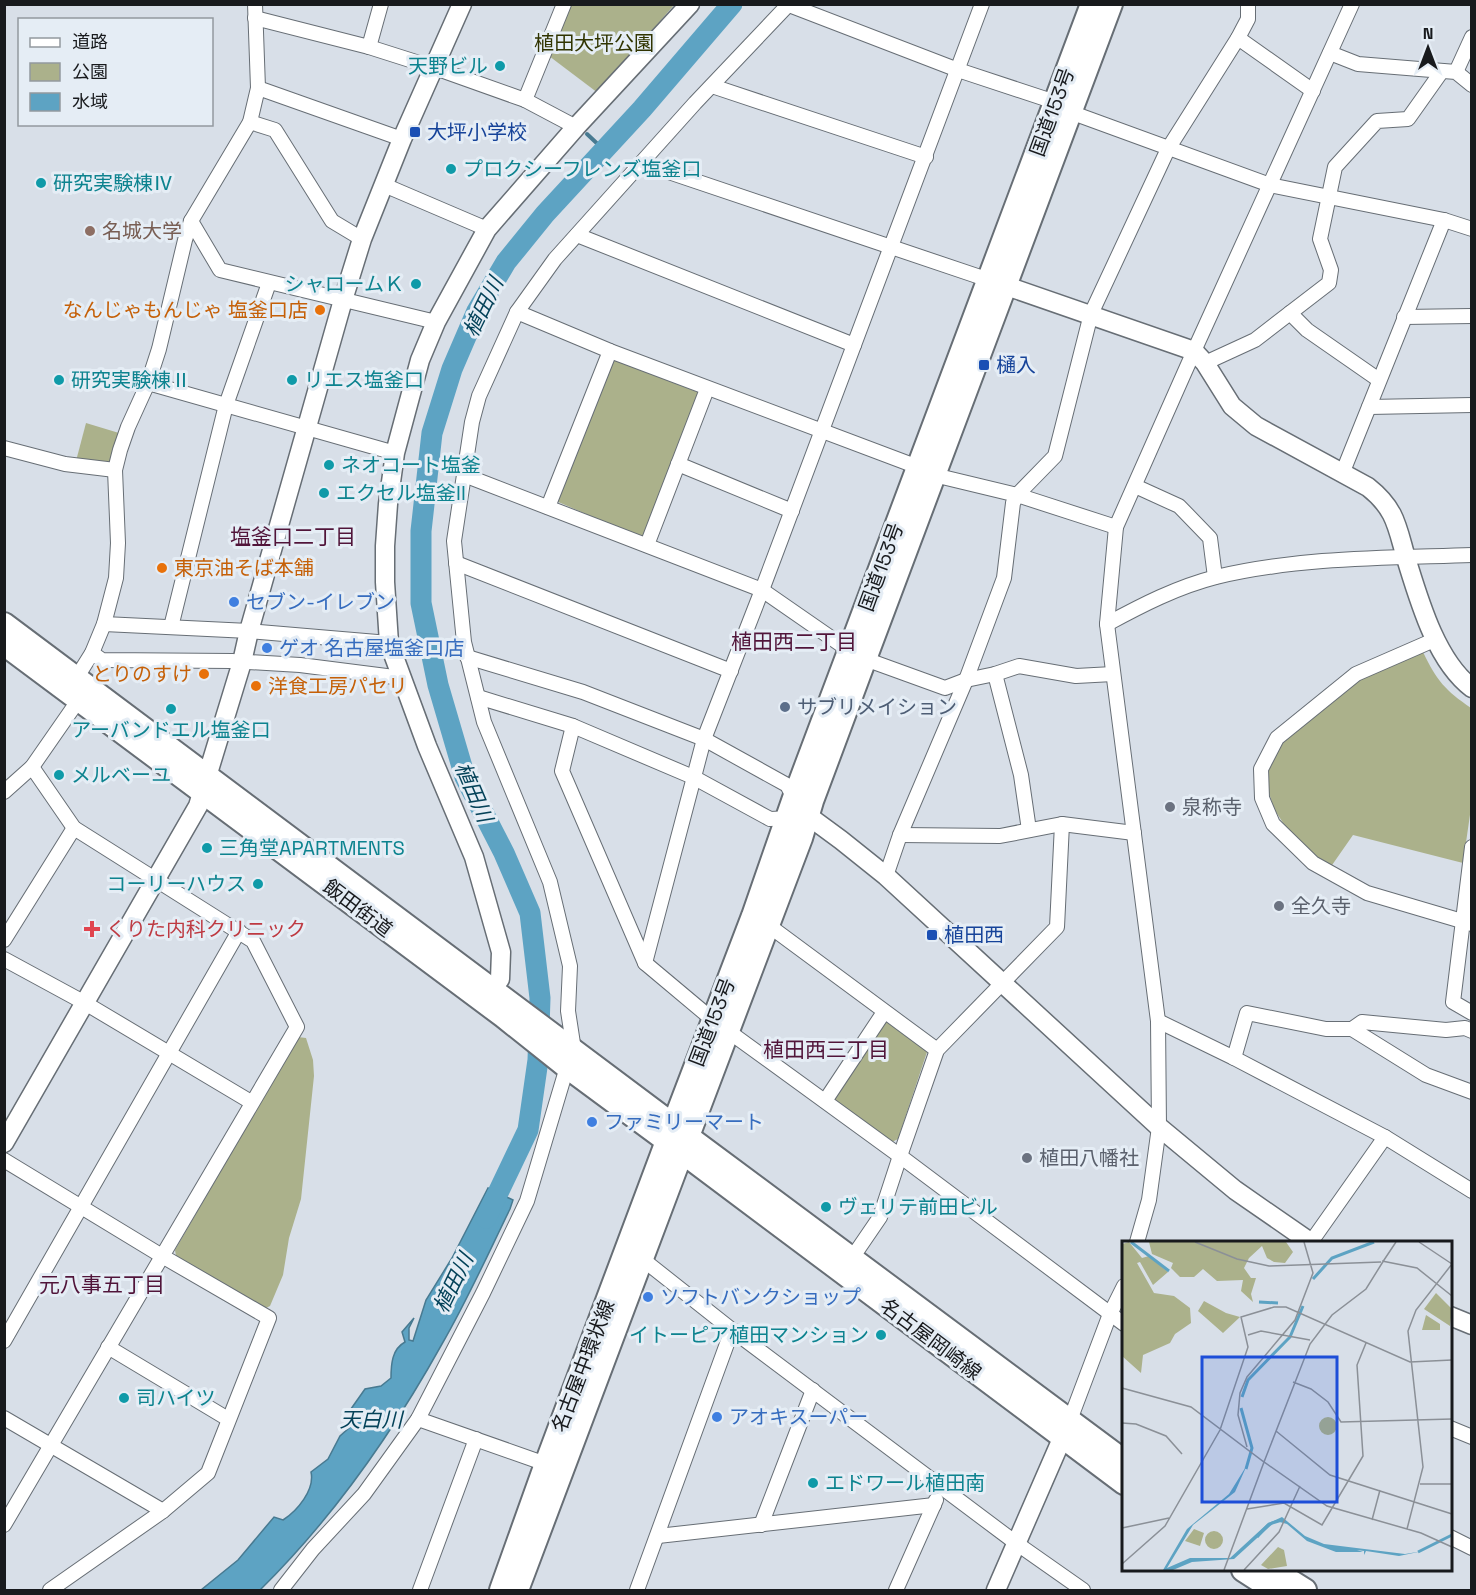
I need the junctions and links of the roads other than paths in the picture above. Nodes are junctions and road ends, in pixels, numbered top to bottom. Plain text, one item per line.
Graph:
1 (381, 4) edge
2 (462, 4) edge
3 (564, 4) edge
4 (690, 4) edge
5 (982, 4) edge
6 (1092, 4) edge
7 (1111, 4) edge
8 (1248, 4) edge
9 (1352, 4) edge
10 (789, 5) edge
11 (255, 11) edge
12 (1472, 37) edge
13 (1238, 38) junction
14 (369, 47) junction
15 (1330, 53) junction
16 (435, 68) junction
17 (958, 70) junction
18 (1449, 71) junction
19 (712, 86) junction
20 (1472, 86) edge
21 (258, 88) junction
22 (1313, 91) junction
23 (525, 100) junction
24 (1062, 107) junction
25 (250, 122) junction
26 (576, 127) junction
27 (402, 139) junction
28 (1168, 149) junction
29 (926, 157) junction
30 (642, 162) junction
31 (384, 185) junction
32 (1270, 185) junction
33 (1329, 196) junction
34 (1443, 220) junction
35 (191, 221) junction
36 (487, 229) junction
37 (1472, 229) edge
38 (577, 235) junction
39 (362, 239) junction
40 (891, 247) junction
41 (269, 283) junction
42 (997, 283) junction
43 (342, 300) junction
44 (518, 312) junction
45 (1290, 313) junction
46 (1091, 314) junction
47 (1472, 316) edge
48 (1404, 317) junction
49 (436, 322) junction
50 (854, 345) junction
51 (610, 351) junction
52 (1199, 357) junction
53 (1379, 380) junction
54 (148, 383) junction
55 (707, 389) junction
56 (226, 405) junction
57 (1472, 405) edge
58 (1369, 407) junction
59 (307, 428) junction
60 (821, 431) junction
61 (4, 448) edge
62 (395, 453) junction
63 (678, 464) junction
64 (115, 470) junction
65 (926, 471) junction
66 (1342, 474) junction
67 (464, 475) junction
68 (1135, 486) junction
69 (1017, 495) junction
70 (548, 507) junction
71 (792, 511) junction
72 (1116, 527) junction
73 (647, 546) junction
74 (1472, 555) edge
75 (1406, 558) junction
76 (456, 563) junction
77 (1215, 577) junction
78 (762, 590) junction
79 (4, 624) edge
80 (104, 624) junction
81 (1107, 624) junction
82 (171, 627) junction
83 (249, 631) junction
84 (1434, 640) junction
85 (389, 643) junction
86 (4, 644) edge
87 (92, 653) junction
88 (857, 655) junction
89 (468, 657) junction
90 (242, 662) junction
91 (731, 671) junction
92 (995, 674) junction
93 (1113, 674) junction
94 (402, 678) junction
95 (966, 680) junction
96 (78, 688) junction
97 (1472, 688) edge
98 (478, 697) junction
99 (573, 726) junction
100 (704, 739) junction
101 (32, 767) junction
102 (693, 777) junction
103 (205, 783) junction
104 (5, 790) edge
105 (796, 811) junction
106 (1062, 825) junction
107 (74, 828) junction
108 (1029, 830) junction
109 (1134, 833) junction
110 (900, 835) junction
111 (1472, 847) edge
112 (886, 876) junction
113 (156, 879) junction
114 (1467, 922) edge
115 (768, 926) junction
116 (239, 931) junction
117 (4, 940) edge
118 (4, 959) edge
119 (645, 963) junction
120 (1004, 984) junction
121 (500, 1001) junction
122 (85, 1002) junction
123 (884, 1012) junction
124 (1472, 1013) edge
125 (1158, 1021) junction
126 (720, 1025) junction
127 (1352, 1029) junction
128 (1472, 1031) edge
129 (937, 1050) junction
130 (562, 1052) junction
131 (169, 1053) junction
132 (1234, 1058) junction
133 (1472, 1092) edge
134 (825, 1101) junction
135 (251, 1102) junction
136 (1159, 1127) junction
137 (1385, 1137) junction
138 (677, 1139) junction
139 (4, 1143) edge
140 (900, 1156) junction
141 (4, 1160) edge
142 (1472, 1191) edge
143 (81, 1207) junction
144 (1137, 1241) edge
145 (1310, 1241) edge
146 (1312, 1241) edge
147 (162, 1256) junction
148 (641, 1258) junction
149 (852, 1258) junction
150 (1122, 1290) edge
151 (1110, 1314) junction
152 (1452, 1317) edge
153 (1122, 1323) edge
154 (1472, 1325) edge
155 (732, 1330) junction
156 (4, 1341) edge
157 (108, 1347) junction
158 (813, 1389) junction
159 (4, 1418) edge
160 (228, 1419) junction
161 (418, 1419) junction
162 (1066, 1429) junction
163 (1452, 1429) edge
164 (1472, 1437) edge
165 (476, 1439) junction
166 (51, 1445) junction
167 (1122, 1460) edge
168 (546, 1464) junction
169 (1122, 1481) edge
170 (941, 1487) junction
171 (934, 1505) junction
172 (164, 1510) junction
173 (4, 1525) edge
174 (761, 1525) junction
175 (658, 1536) junction
176 (1452, 1538) edge
177 (1016, 1544) junction
178 (1472, 1548) edge
179 (1247, 1571) edge
180 (1276, 1571) edge
181 (50, 1590) edge
182 (281, 1590) edge
183 (420, 1590) edge
184 (501, 1590) edge
185 (517, 1590) edge
186 (637, 1590) edge
187 (896, 1590) edge
188 (996, 1590) edge
189 (1083, 1590) edge
190 (1274, 1590) edge
191 (1305, 1590) edge

1 - 14 street
2 - 16 street
3 - 23 street
4 - 26 street
5 - 17 street
6 - 24 main road, 国道153号
7 - 24 main road, 国道153号
8 - 13 street
9 - 15 street
10 - 17 street
10 - 19 street
11 - 14 street
11 - 21 street
12 - 18 street
13 - 22 street
13 - 28 street
14 - 16 street
15 - 18 street
15 - 22 street
16 - 23 street
16 - 27 street
17 - 24 street
17 - 29 street
18 - 20 street
18 - 33 street
19 - 29 street
19 - 30 street
21 - 25 street
21 - 27 street
22 - 32 street
23 - 26 street
24 - 28 street
24 - 42 main road, 国道153号
25 - 35 street
25 - 39 street
26 - 36 street
27 - 31 street
28 - 32 street
28 - 46 street
29 - 40 street
30 - 38 street
30 - 40 street
31 - 36 street
31 - 39 street
32 - 33 street
32 - 52 street
33 - 34 street
33 - 45 street
34 - 37 street
34 - 48 street
35 - 41 street
35 - 54 street
36 - 49 street
38 - 44 street
38 - 50 street
39 - 43 street
40 - 42 street
40 - 50 street
41 - 43 street
41 - 56 street
42 - 46 street
42 - 65 main road, 国道153号
43 - 49 street
43 - 59 street
44 - 51 street
44 - 67 street
45 - 52 street
45 - 53 street
46 - 52 street
46 - 69 street
47 - 48 street
48 - 53 street
49 - 62 street
50 - 60 street
51 - 55 street
51 - 70 street
52 - 66 street
52 - 68 street
53 - 58 street
54 - 56 street
54 - 64 street
55 - 60 street
55 - 63 street
56 - 59 street
56 - 82 street
57 - 58 street
58 - 66 street
59 - 62 street
59 - 83 street
60 - 65 street
60 - 71 street
61 - 64 street
62 - 85 street
63 - 71 street
63 - 73 street
64 - 80 street
65 - 69 street
65 - 88 main road, 国道153号
66 - 75 street
67 - 70 street
67 - 76 street
68 - 72 street
68 - 77 street
69 - 72 street
69 - 95 street
70 - 73 street
71 - 78 street
72 - 81 street
73 - 78 street
74 - 75 street
75 - 77 street
75 - 84 street
76 - 89 street
76 - 91 street
77 - 81 street
78 - 88 street
78 - 91 street
79 - 96 main road, 飯田街道
80 - 82 street
80 - 87 street
81 - 93 street
82 - 83 street
83 - 85 street
83 - 90 street
84 - 97 street
84 - 114 street
85 - 94 street
86 - 96 main road, 飯田街道
87 - 90 street
87 - 96 street
88 - 95 street
88 - 105 main road, 国道153号
89 - 98 street
89 - 100 street
90 - 94 street
90 - 103 street
91 - 100 street
92 - 93 street
92 - 95 street
92 - 108 street
93 - 109 street
94 - 121 street
95 - 110 street
96 - 101 street
96 - 103 main road, 飯田街道
98 - 99 street
98 - 130 street
99 - 102 street
99 - 119 street
100 - 102 street
100 - 105 street
101 - 104 street
101 - 107 street
102 - 105 street
102 - 119 street
103 - 113 street
103 - 121 main road, 飯田街道
105 - 112 street
105 - 115 main road, 国道153号
105 - 126 main road, 国道153号
106 - 108 street
106 - 109 street
106 - 120 street
107 - 113 street
107 - 117 street
108 - 110 street
109 - 125 street
110 - 112 street
111 - 114 street
112 - 120 street
113 - 116 street
113 - 122 street
114 - 124 street
115 - 123 street
115 - 126 main road, 国道153号
116 - 131 street
116 - 135 street
118 - 122 street
119 - 126 street
120 - 129 street
120 - 136 street
121 - 130 main road, 飯田街道
122 - 131 street
122 - 139 street
123 - 129 street
123 - 134 street
125 - 132 street
125 - 136 street
126 - 134 street
126 - 138 main road, 国道153号
127 - 128 street
127 - 132 street
127 - 133 street
129 - 140 street
130 - 138 main road, 飯田街道
130 - 161 street
131 - 135 street
131 - 143 street
132 - 137 street
134 - 140 street
135 - 147 street
136 - 144 street
136 - 145 street
137 - 142 street
137 - 146 street
138 - 148 main road, 名古屋中環状線
138 - 149 main road, 名古屋岡崎線
138 - 162 main road, 名古屋岡崎線
138 - 168 main road, 名古屋中環状線
140 - 149 street
140 - 151 street
141 - 143 street
143 - 147 street
143 - 156 street
147 - 157 street
147 - 160 street
148 - 155 street
148 - 185 main road, 名古屋中環状線
149 - 162 main road, 名古屋岡崎線
150 - 151 street
151 - 153 street
151 - 162 street
152 - 154 street
155 - 158 street
155 - 175 street
157 - 160 street
157 - 166 street
158 - 170 street
158 - 174 street
159 - 166 street
160 - 172 street
161 - 165 street
161 - 182 street
162 - 167 main road, 名古屋岡崎線
162 - 169 main road, 名古屋岡崎線
162 - 177 street
163 - 164 street
165 - 168 street
165 - 183 street
166 - 172 street
166 - 173 street
168 - 184 main road, 名古屋中環状線
170 - 171 street
170 - 177 street
171 - 174 street
171 - 187 street
172 - 181 street
174 - 175 street
175 - 186 street
176 - 178 street
177 - 188 street
177 - 189 street
179 - 190 main road
180 - 191 main road

